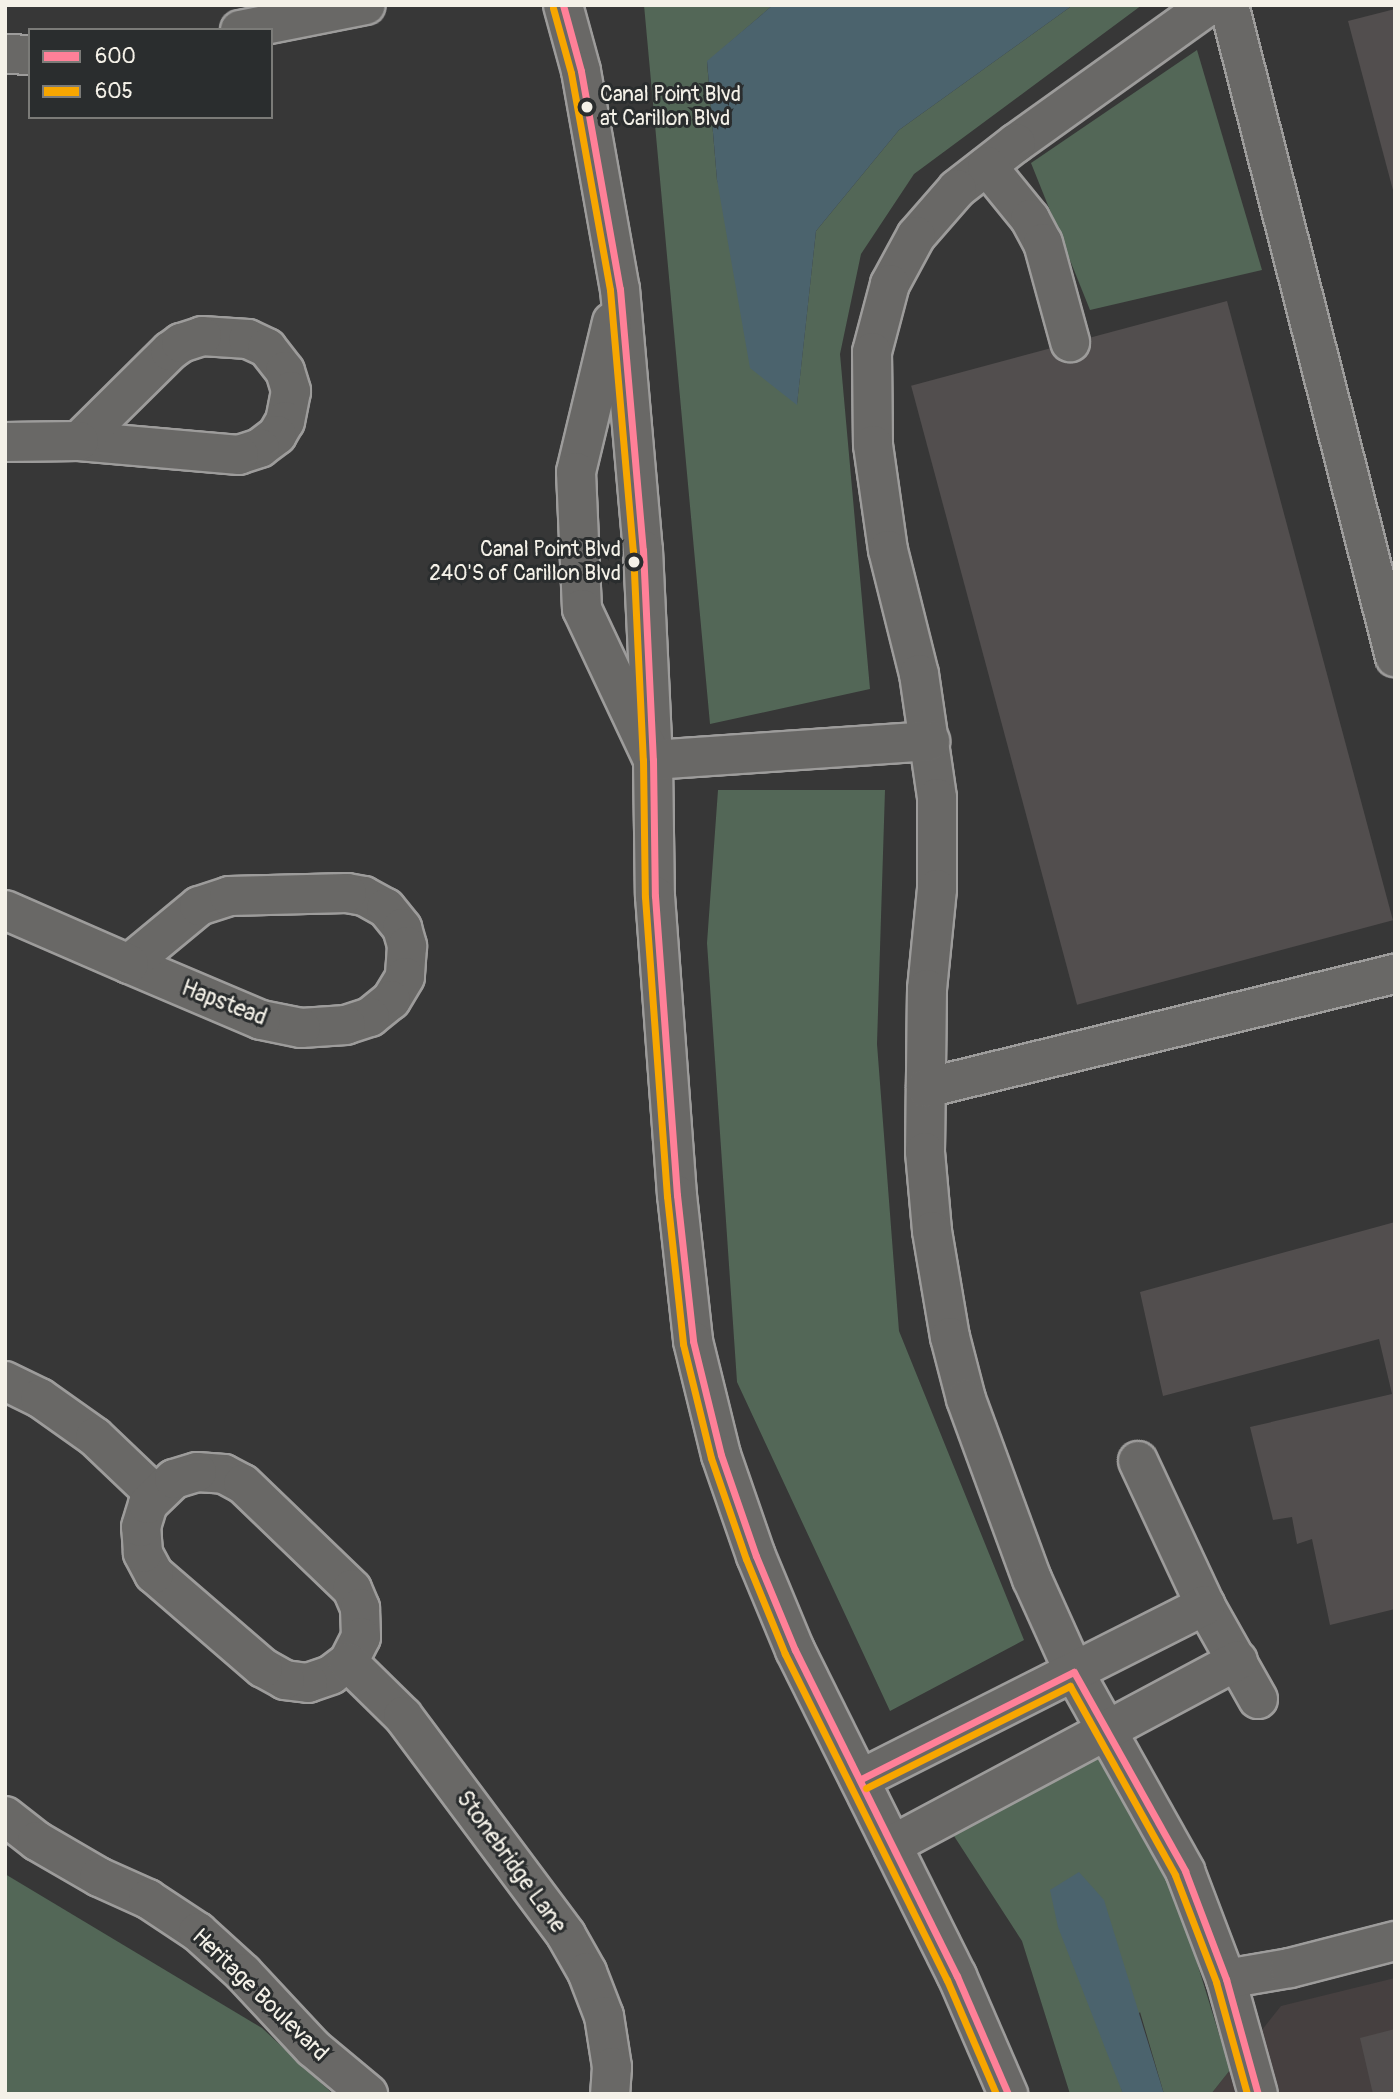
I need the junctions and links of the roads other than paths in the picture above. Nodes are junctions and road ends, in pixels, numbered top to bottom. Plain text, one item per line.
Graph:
1 (366, 5) edge
2 (563, 5) edge
3 (1209, 5) edge
4 (1229, 5) edge
5 (250, 28) edge
6 (5, 54) edge
7 (28, 54) edge
8 (987, 166) junction
9 (620, 289) junction
10 (1070, 342) dead end
11 (79, 441) junction
12 (5, 442) edge
13 (1395, 657) edge
14 (930, 741) junction
15 (653, 760) junction
16 (5, 910) edge
17 (129, 964) junction
18 (1395, 974) edge
19 (926, 1088) junction
20 (5, 1381) edge
21 (1138, 1461) dead end
22 (156, 1495) junction
23 (1205, 1605) junction
24 (1238, 1660) junction
25 (348, 1662) junction
26 (1074, 1672) junction
27 (1258, 1699) dead end
28 (1109, 1732) junction
29 (860, 1779) junction
30 (5, 1816) edge
31 (892, 1845) junction
32 (1395, 1941) edge
33 (1226, 1979) junction
34 (368, 2094) edge
35 (610, 2094) edge
36 (1008, 2094) edge
37 (1258, 2094) edge

1 - 5 street
2 - 9 street
3 - 8 street
4 - 13 street
6 - 7 street
8 - 10 street
8 - 14 street
9 - 15 street
9 - 15 street
11 - 11 street
11 - 12 street
14 - 15 street
14 - 19 street
15 - 29 street
16 - 17 street, Hapstead
17 - 17 street, Hapstead
18 - 19 street
19 - 26 street
20 - 22 street
21 - 23 street
22 - 25 street
22 - 25 street
23 - 24 street
23 - 26 street
24 - 27 street
24 - 28 street
25 - 35 street, Stonebridge Lane
26 - 28 street
26 - 29 street
28 - 31 street
28 - 33 street
29 - 31 street
30 - 34 street, Heritage Boulevard
31 - 36 street
32 - 33 street
33 - 37 street

